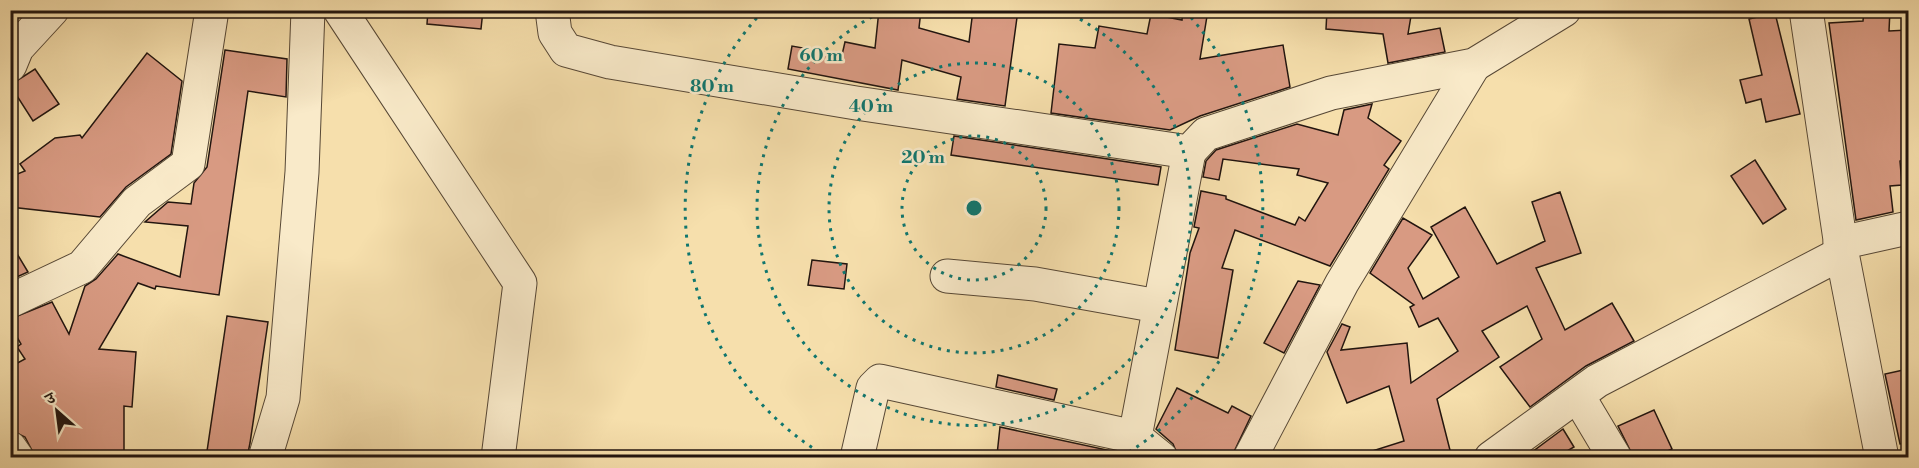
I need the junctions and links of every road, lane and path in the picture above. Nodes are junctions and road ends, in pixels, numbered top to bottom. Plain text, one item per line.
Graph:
1 (52, 10) edge
2 (212, 10) edge
3 (308, 10) edge
4 (340, 10) edge
5 (552, 10) edge
6 (1564, 10) edge
7 (1806, 10) edge
8 (10, 65) edge
9 (1474, 65) junction
10 (1189, 152) junction
11 (1908, 228) edge
12 (1841, 248) junction
13 (947, 276) dead end
14 (10, 301) edge
15 (1158, 306) junction
16 (1578, 396) junction
17 (1135, 437) junction
18 (10, 448) edge
19 (17, 458) edge
20 (265, 458) edge
21 (498, 458) edge
22 (857, 458) edge
23 (1161, 458) edge
24 (1250, 458) edge
25 (1491, 458) edge
26 (1615, 458) edge
27 (1882, 458) edge

1 - 8 street
2 - 14 street
3 - 20 street
4 - 21 street
5 - 10 street
6 - 9 street
7 - 12 street
9 - 10 street
9 - 24 street
10 - 15 street
11 - 12 street
12 - 16 street
12 - 27 street
13 - 15 street
15 - 17 street
16 - 25 street
16 - 26 street
17 - 22 street
17 - 23 street
18 - 19 street

